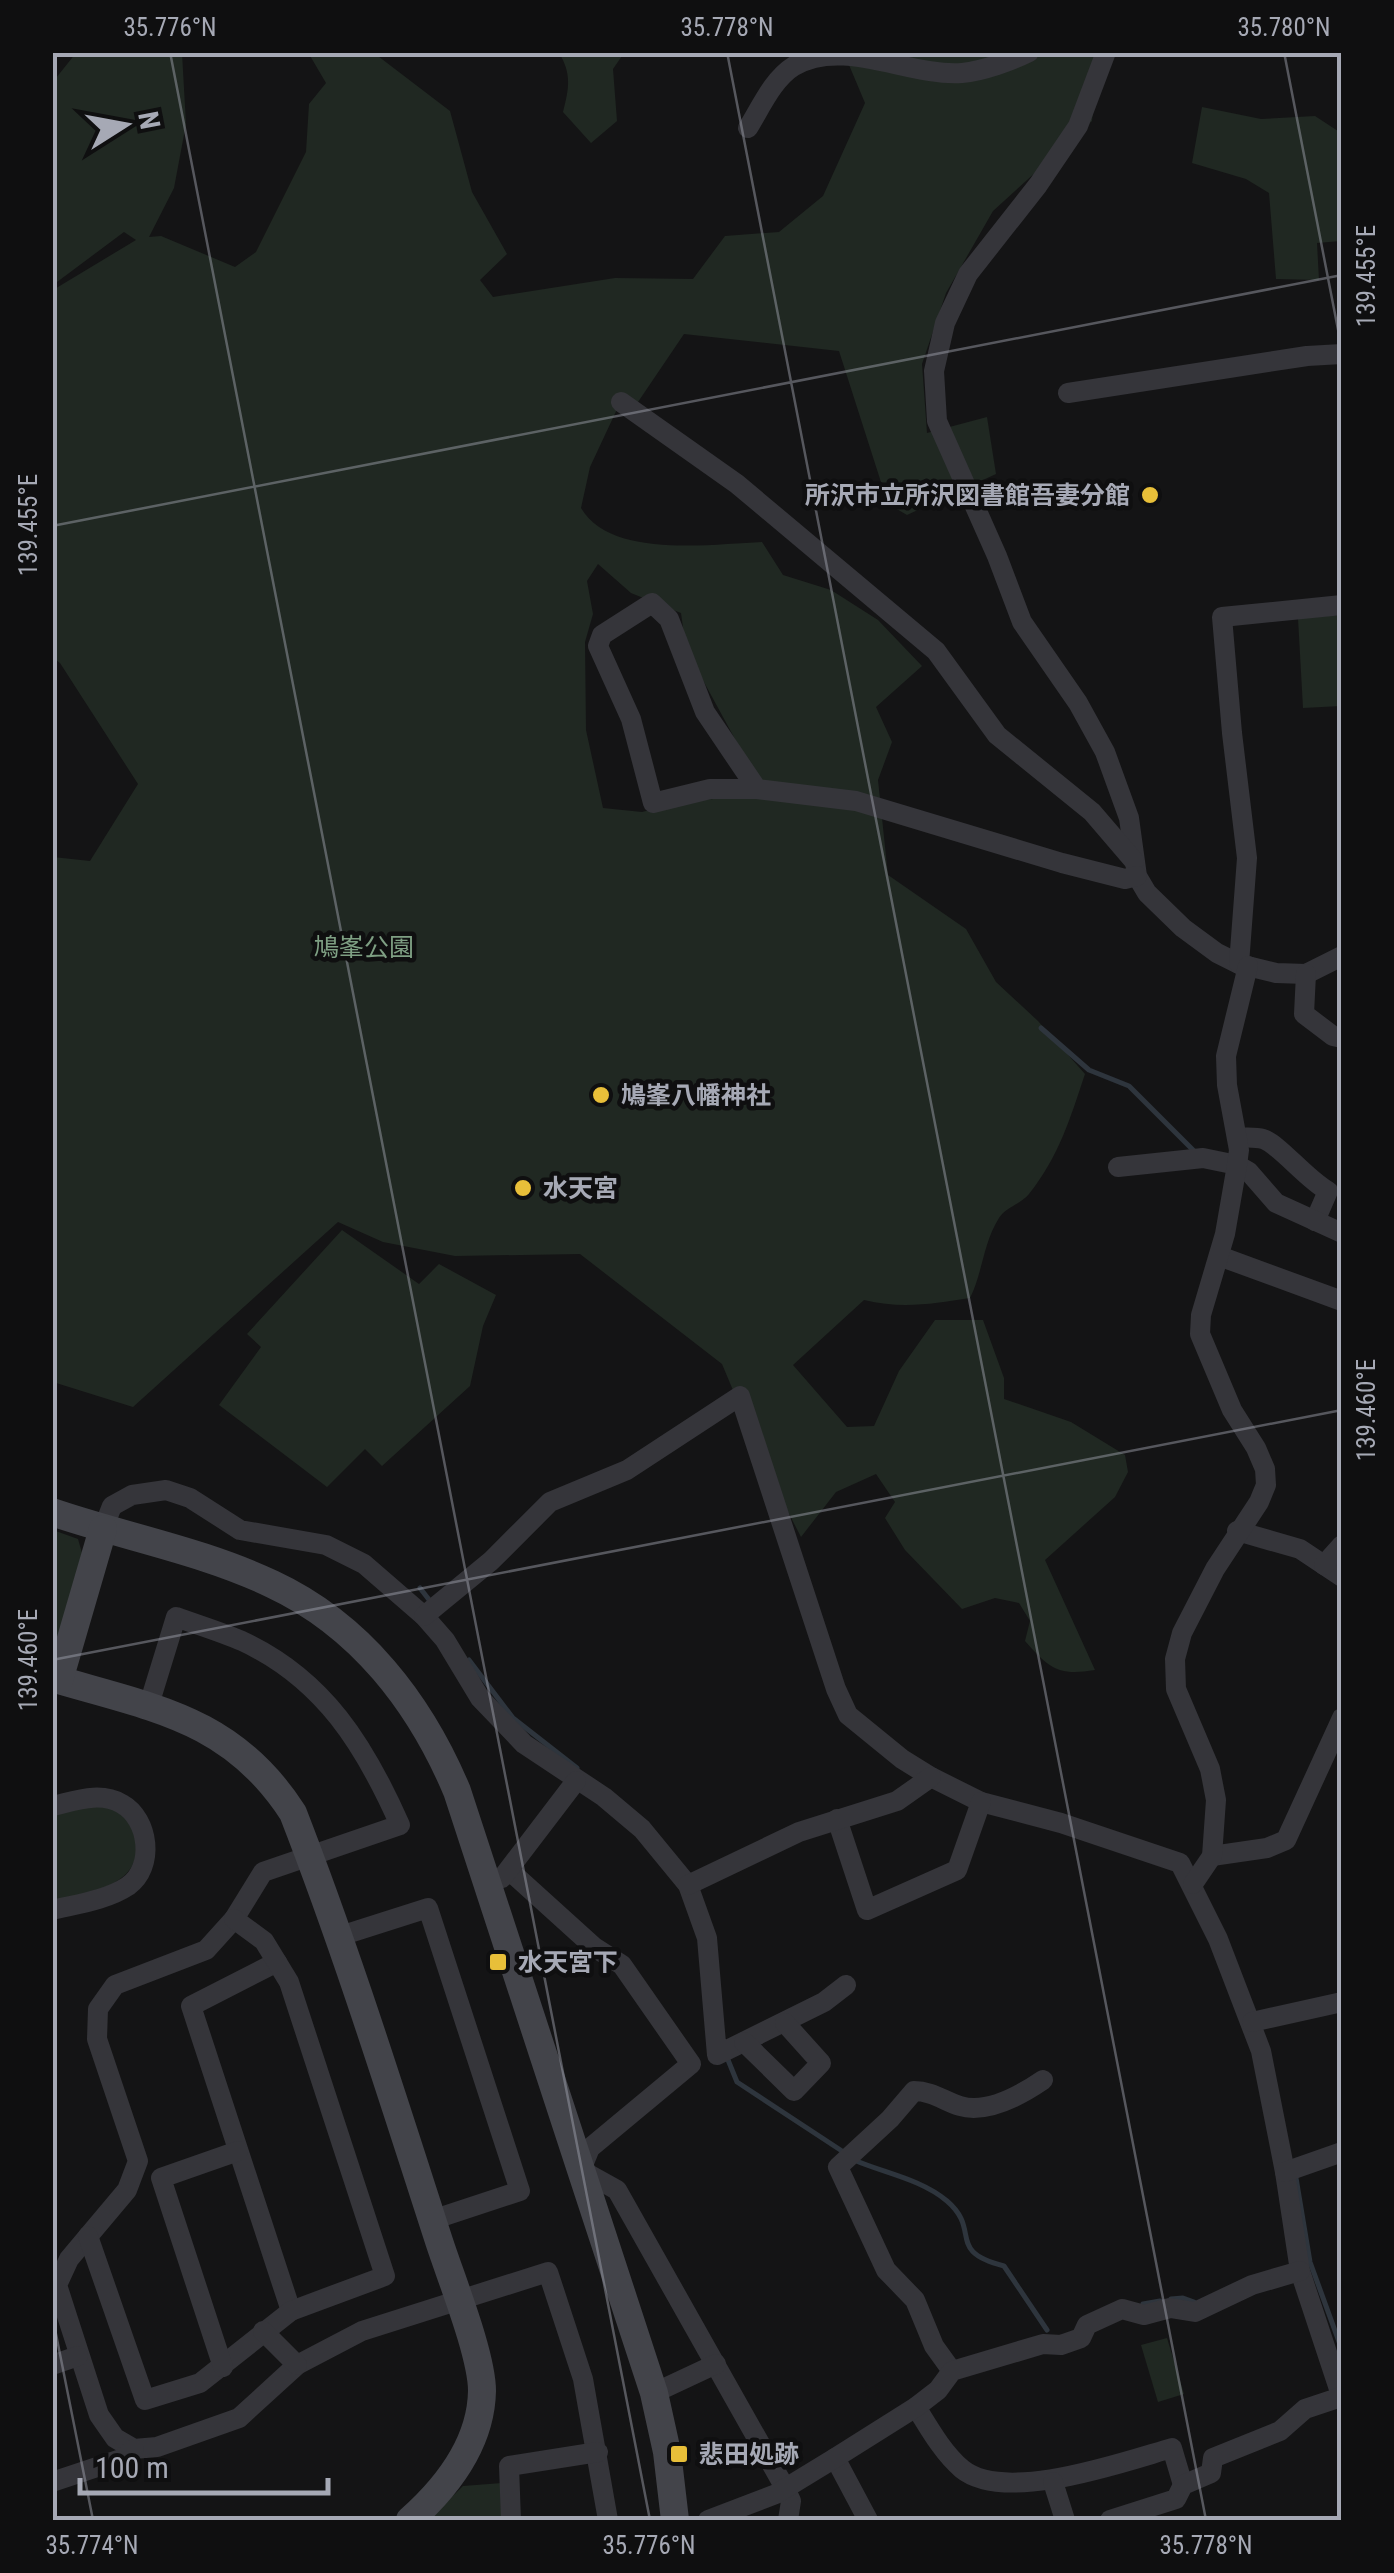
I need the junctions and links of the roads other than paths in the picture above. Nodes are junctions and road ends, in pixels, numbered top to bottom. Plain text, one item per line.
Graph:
1 (1029, 52) edge
2 (1106, 52) edge
3 (748, 128) dead end
4 (1342, 354) edge
5 (1068, 394) dead end
6 (621, 402) dead end
7 (1342, 605) edge
8 (757, 789) junction
9 (1136, 869) junction
10 (1342, 956) edge
11 (1244, 965) junction
12 (1306, 974) junction
13 (1342, 1038) edge
14 (1238, 1138) junction
15 (1237, 1165) junction
16 (1118, 1167) dead end
17 (1316, 1222) junction
18 (1342, 1233) edge
19 (1220, 1256) junction
20 (1342, 1301) edge
21 (52, 1512) edge
22 (103, 1530) junction
23 (1237, 1531) junction
24 (1342, 1545) edge
25 (1333, 1571) edge
26 (424, 1616) junction
27 (56, 1679) edge
28 (148, 1708) junction
29 (1342, 1718) edge
30 (931, 1777) junction
31 (576, 1781) junction
32 (981, 1802) junction
33 (52, 1806) edge
34 (837, 1818) junction
35 (310, 1856) junction
36 (1212, 1856) junction
37 (500, 1878) junction
38 (1192, 1884) junction
39 (688, 1886) junction
40 (52, 1910) edge
41 (234, 1920) junction
42 (337, 1937) junction
43 (277, 1962) junction
44 (846, 1985) dead end
45 (1342, 2002) edge
46 (785, 2022) junction
47 (1252, 2022) junction
48 (744, 2042) junction
49 (1043, 2080) dead end
50 (238, 2151) junction
51 (1342, 2152) edge
52 (582, 2170) junction
53 (1286, 2172) junction
54 (432, 2220) junction
55 (88, 2236) junction
56 (1300, 2271) junction
57 (458, 2302) junction
58 (291, 2311) junction
59 (264, 2331) junction
60 (1333, 2338) edge
61 (78, 2356) junction
62 (716, 2364) junction
63 (52, 2365) edge
64 (297, 2365) junction
65 (223, 2367) junction
66 (952, 2371) junction
67 (654, 2393) junction
68 (1341, 2398) edge
69 (916, 2407) junction
70 (134, 2449) junction
71 (598, 2452) junction
72 (835, 2458) junction
73 (52, 2482) edge
74 (1053, 2482) junction
75 (1182, 2485) junction
76 (785, 2488) junction
77 (410, 2520) edge
78 (511, 2520) edge
79 (608, 2520) edge
80 (675, 2520) edge
81 (708, 2520) edge
82 (788, 2520) edge
83 (868, 2520) edge
84 (1066, 2520) edge
85 (1110, 2520) edge

1 - 3 street
2 - 9 street
4 - 5 street
6 - 9 street
7 - 11 street
8 - 8 street
8 - 9 street
9 - 11 street
10 - 12 street
11 - 12 street
11 - 14 street
12 - 13 street
14 - 15 street
14 - 17 street
15 - 16 street
15 - 17 street
15 - 19 street
17 - 18 street
19 - 20 street
19 - 23 street
21 - 22 street
22 - 26 street
22 - 27 street
22 - 37 street
23 - 25 street
23 - 36 street
24 - 25 street
26 - 30 street
26 - 31 street
27 - 28 street
28 - 35 street
28 - 35 street
29 - 36 street
30 - 32 street
30 - 34 street
31 - 37 street
31 - 39 street
32 - 34 street
32 - 38 street
33 - 40 street
34 - 39 street
35 - 41 street
35 - 42 street
36 - 38 street
37 - 52 street
37 - 52 street
38 - 47 street
39 - 48 street
41 - 43 street
41 - 55 street
42 - 54 street
42 - 54 street
43 - 50 street
43 - 58 street
44 - 46 street
45 - 47 street
46 - 48 street
46 - 48 street
47 - 53 street
49 - 66 street
50 - 58 street
50 - 65 street
51 - 53 street
52 - 62 street
52 - 67 street
53 - 56 street
54 - 57 street
55 - 61 street
55 - 65 street
56 - 60 street
56 - 66 street
57 - 64 street
57 - 71 street
57 - 77 street
58 - 59 street
59 - 64 street
59 - 65 street
60 - 68 street
61 - 63 street
61 - 70 street
62 - 67 street
62 - 76 street
64 - 70 street
66 - 69 street
67 - 80 street
68 - 75 street
69 - 72 street
69 - 74 street
70 - 73 street
71 - 78 street
71 - 79 street
72 - 76 street
72 - 83 street
74 - 75 street
74 - 84 street
75 - 85 street
76 - 81 street
76 - 82 street

